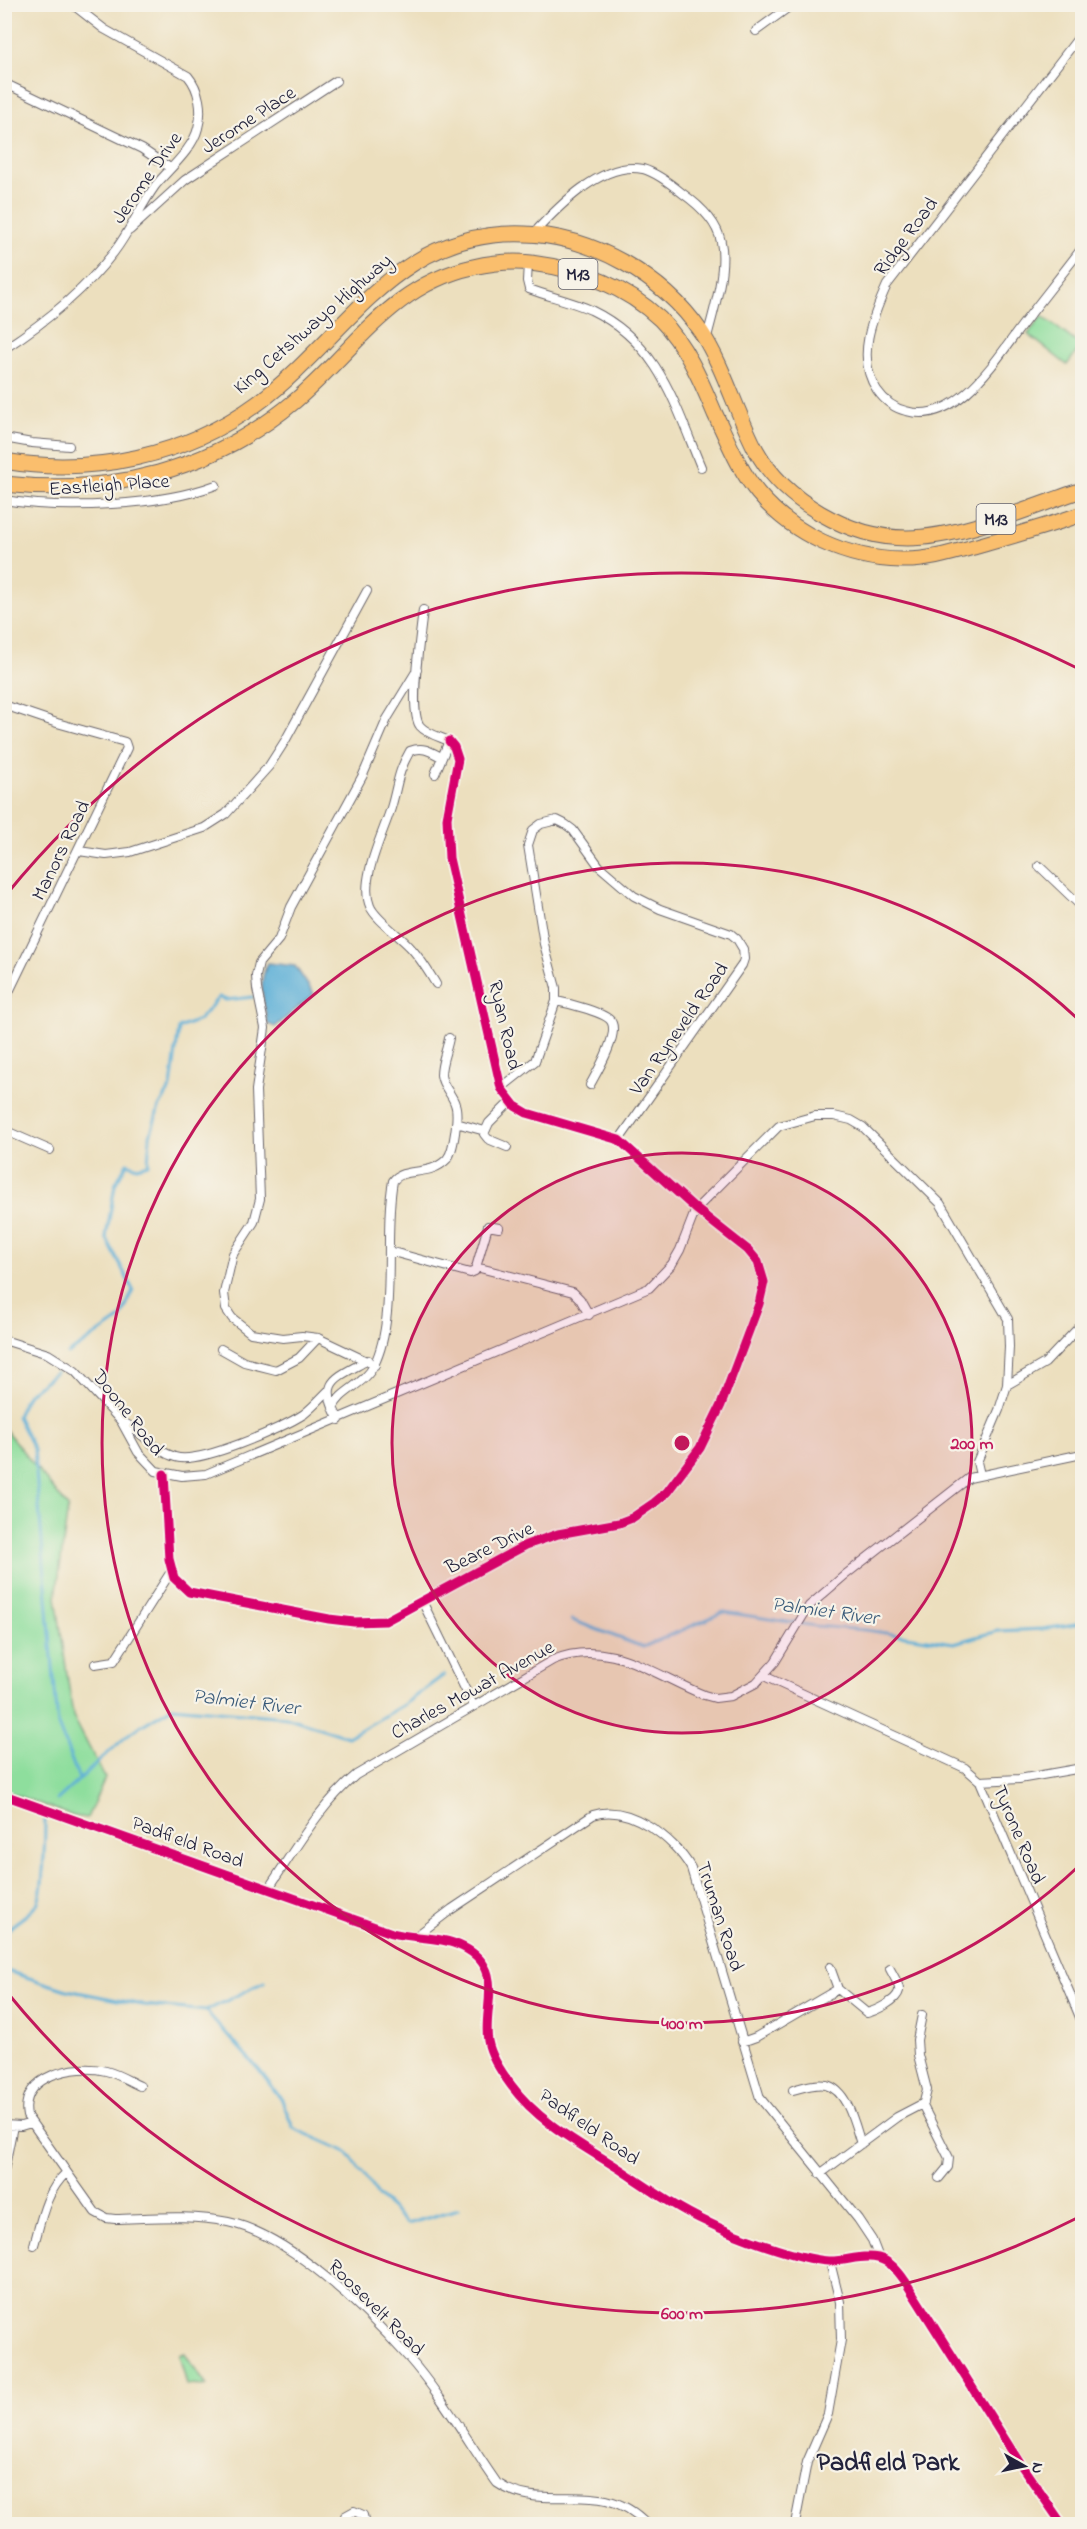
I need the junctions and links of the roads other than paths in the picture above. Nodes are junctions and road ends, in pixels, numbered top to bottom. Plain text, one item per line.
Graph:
1 (72, 4) edge
2 (793, 4) edge
3 (756, 31) dead end
4 (1083, 33) edge
5 (336, 81) dead end
6 (4, 83) edge
7 (170, 168) junction
8 (125, 234) junction
9 (533, 234) junction
10 (1083, 248) edge
11 (528, 263) junction
12 (706, 341) junction
13 (4, 349) edge
14 (4, 438) edge
15 (69, 446) dead end
16 (4, 461) edge
17 (701, 467) dead end
18 (1083, 483) edge
19 (4, 484) edge
20 (216, 485) dead end
21 (1083, 490) edge
22 (1062, 496) junction
23 (4, 500) edge
24 (1083, 514) edge
25 (368, 591) dead end
26 (423, 610) dead end
27 (417, 670) junction
28 (4, 705) edge
29 (449, 741) junction
30 (441, 757) junction
31 (435, 774) dead end
32 (79, 851) junction
33 (1039, 866) dead end
34 (1083, 907) edge
35 (436, 984) dead end
36 (556, 1001) junction
37 (4, 1002) edge
38 (449, 1038) dead end
39 (590, 1085) dead end
40 (501, 1088) junction
41 (510, 1102) junction
42 (456, 1124) junction
43 (4, 1131) edge
44 (485, 1131) junction
45 (619, 1140) junction
46 (507, 1147) dead end
47 (50, 1150) dead end
48 (696, 1209) junction
49 (499, 1228) dead end
50 (389, 1251) junction
51 (476, 1267) junction
52 (589, 1315) junction
53 (1083, 1324) edge
54 (318, 1338) junction
55 (4, 1340) edge
56 (221, 1349) dead end
57 (373, 1361) junction
58 (1007, 1385) junction
59 (328, 1391) junction
60 (333, 1408) junction
61 (339, 1420) junction
62 (121, 1421) junction
63 (1083, 1454) edge
64 (164, 1474) junction
65 (980, 1475) junction
66 (172, 1570) junction
67 (422, 1601) junction
68 (95, 1664) dead end
69 (764, 1676) junction
70 (473, 1706) junction
71 (1083, 1768) edge
72 (980, 1781) junction
73 (4, 1795) edge
74 (268, 1889) junction
75 (415, 1937) junction
76 (830, 1967) dead end
77 (890, 1969) dead end
78 (838, 1989) junction
79 (922, 2015) dead end
80 (1083, 2022) edge
81 (742, 2042) junction
82 (140, 2086) dead end
83 (794, 2090) dead end
84 (924, 2103) junction
85 (31, 2123) junction
86 (9, 2125) edge
87 (861, 2144) junction
88 (4, 2171) edge
89 (66, 2173) junction
90 (820, 2174) junction
91 (939, 2178) dead end
92 (33, 2245) dead end
93 (879, 2258) junction
94 (830, 2262) junction
95 (344, 2524) edge
96 (365, 2524) edge
97 (647, 2524) edge
98 (795, 2524) edge
99 (1062, 2524) edge

1 - 7 street, Jerome Drive
2 - 3 street
4 - 10 street, Ridge Road
5 - 8 street, Jerome Place
6 - 7 street
7 - 8 street, Jerome Drive
8 - 13 street, Jerome Drive
9 - 12 highway, King Cetshwayo Highway / M13
9 - 12 street
9 - 16 highway, King Cetshwayo Highway / M13
11 - 17 street
11 - 19 highway, King Cetshwayo Highway / M13
11 - 24 highway, King Cetshwayo Highway / M13
12 - 22 highway, King Cetshwayo Highway / M13
14 - 15 street
18 - 22 highway
20 - 23 street, Eastleigh Place
21 - 22 highway, King Cetshwayo Highway / M13
25 - 32 street
26 - 27 street
27 - 29 street
27 - 54 street
28 - 32 street, Manors Road
29 - 30 street
29 - 40 street, Ryan Road
30 - 31 street
30 - 35 street
32 - 37 street, Manors Road
33 - 34 street
36 - 39 street
36 - 40 street
36 - 45 street, Van Ryneveld Road
38 - 42 street
40 - 41 street, Ryan Road
41 - 44 street
41 - 45 street, Ryan Road
42 - 44 street
42 - 50 street
43 - 47 street
44 - 46 street
45 - 48 street, Ryan Road
48 - 52 street
48 - 58 street
48 - 67 street, Beare Drive
49 - 51 street
50 - 51 street
50 - 57 street
51 - 52 street
52 - 61 street
53 - 58 street
54 - 56 street
54 - 57 street
55 - 62 street, Doone Road
57 - 59 street
57 - 60 street
58 - 65 street
59 - 60 street
59 - 62 street
60 - 61 street
61 - 64 street
62 - 64 street, Doone Road
63 - 65 street, Charles Mowat Avenue
64 - 66 street
65 - 69 street, Charles Mowat Avenue
66 - 67 street, Beare Drive
66 - 68 street
67 - 70 street
69 - 70 street, Charles Mowat Avenue
69 - 72 street, Tyrone Road
70 - 74 street, Charles Mowat Avenue
71 - 72 street
72 - 80 street, Tyrone Road
73 - 74 street, Padfield Road
74 - 75 street, Padfield Road
75 - 81 street, Truman Road
75 - 94 street, Padfield Road
76 - 78 street
77 - 78 street
78 - 81 street
79 - 84 street
81 - 90 street, Truman Road
82 - 85 street
83 - 87 street
84 - 87 street
84 - 91 street
85 - 86 street
85 - 89 street
86 - 88 street
87 - 90 street
89 - 92 street
89 - 97 street, Roosevelt Road
90 - 93 street, Truman Road
93 - 94 street, Padfield Road
93 - 99 street
94 - 98 street
95 - 96 street

